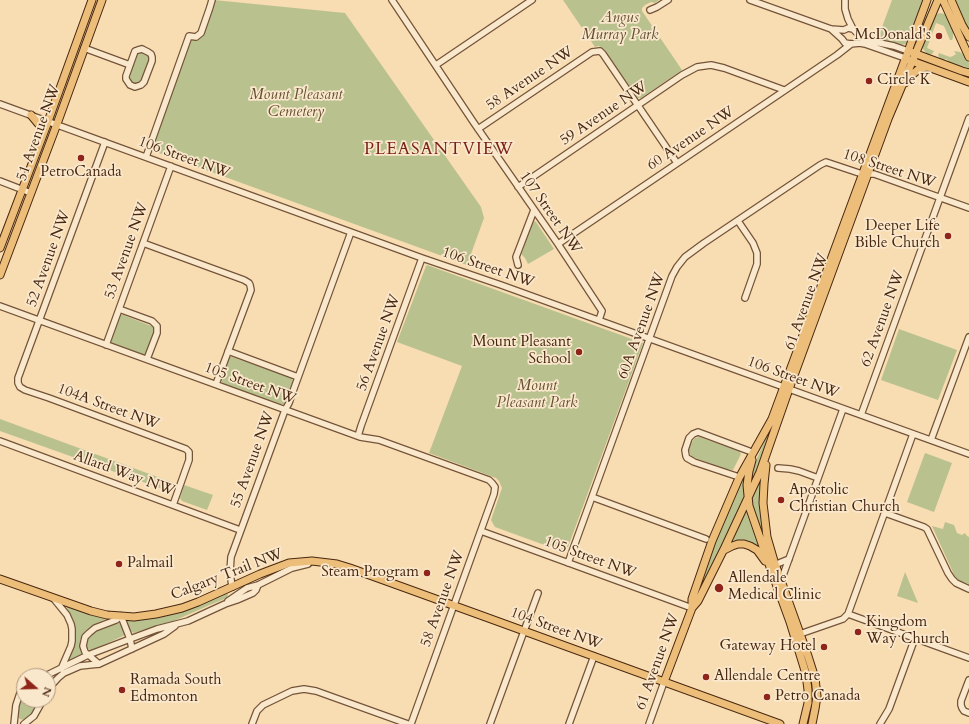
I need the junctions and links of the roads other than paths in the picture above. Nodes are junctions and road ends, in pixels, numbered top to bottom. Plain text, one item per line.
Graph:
1 (92, 0) edge
2 (102, 0) edge
3 (212, 0) edge
4 (392, 0) edge
5 (532, 0) edge
6 (668, 0) edge
7 (750, 0) edge
8 (845, 0) edge
9 (926, 0) edge
10 (938, 0) edge
11 (943, 0) edge
12 (951, 0) edge
13 (650, 10) dead end
14 (932, 14) junction
15 (846, 15) junction
16 (950, 17) junction
17 (831, 29) junction
18 (845, 29) junction
19 (855, 31) junction
20 (969, 37) edge
21 (842, 39) junction
22 (852, 44) junction
23 (84, 48) junction
24 (838, 54) junction
25 (910, 56) junction
26 (969, 57) edge
27 (130, 64) junction
28 (436, 65) junction
29 (928, 67) junction
30 (969, 73) edge
31 (969, 82) edge
32 (784, 90) junction
33 (896, 101) junction
34 (0, 104) edge
35 (638, 105) junction
36 (31, 115) junction
37 (969, 118) edge
38 (48, 121) junction
39 (57, 124) junction
40 (478, 129) junction
41 (42, 139) junction
42 (105, 142) junction
43 (146, 157) junction
44 (677, 163) junction
45 (823, 163) joint
46 (171, 166) junction
47 (865, 174) junction
48 (0, 181) edge
49 (518, 187) junction
50 (23, 189) junction
51 (31, 193) junction
52 (940, 198) junction
53 (969, 208) edge
54 (534, 210) junction
55 (738, 221) junction
56 (351, 232) junction
57 (143, 243) junction
58 (558, 244) junction
59 (0, 248) edge
60 (422, 258) junction
61 (518, 265) dead end
62 (0, 275) edge
63 (745, 298) dead end
64 (0, 306) edge
65 (119, 309) junction
66 (599, 320) junction
67 (40, 321) junction
68 (969, 338) edge
69 (649, 339) junction
70 (106, 345) junction
71 (228, 351) junction
72 (147, 359) junction
73 (298, 377) junction
74 (216, 384) junction
75 (19, 385) joint
76 (787, 388) junction
77 (843, 408) junction
78 (285, 410) junction
79 (861, 415) junction
80 (767, 427) junction
81 (913, 434) junction
82 (358, 436) junction
83 (931, 440) junction
84 (0, 441) edge
85 (770, 444) junction
86 (749, 451) dead end
87 (969, 454) edge
88 (778, 468) dead end
89 (736, 476) dead end
90 (818, 478) junction
91 (492, 483) joint
92 (592, 497) junction
93 (748, 499) junction
94 (172, 505) junction
95 (885, 513) junction
96 (240, 530) junction
97 (481, 531) junction
98 (706, 539) dead end
99 (724, 550) junction
100 (789, 559) junction
101 (321, 562) junction
102 (568, 563) junction
103 (773, 566) junction
104 (0, 579) edge
105 (781, 581) junction
106 (232, 587) junction
107 (969, 589) edge
108 (538, 593) dead end
109 (54, 599) junction
110 (454, 606) junction
111 (692, 608) junction
112 (848, 614) junction
113 (121, 616) junction
114 (178, 624) junction
115 (524, 631) junction
116 (797, 635) junction
117 (915, 638) junction
118 (130, 639) junction
119 (132, 649) junction
120 (88, 655) junction
121 (594, 656) junction
122 (969, 658) edge
123 (99, 664) junction
124 (61, 669) junction
125 (56, 671) edge
126 (56, 674) edge
127 (56, 680) edge
128 (969, 680) edge
129 (664, 682) junction
130 (16, 705) edge
131 (38, 708) edge
132 (969, 713) edge
133 (14, 724) edge
134 (24, 724) edge
135 (252, 724) edge
136 (408, 724) edge
137 (411, 724) edge
138 (490, 724) edge
139 (569, 724) edge
140 (649, 724) edge
141 (780, 724) edge
142 (803, 724) edge
143 (812, 724) edge
144 (880, 724) edge

1 - 38 main road, 51 Avenue NW
2 - 23 main road, 51 Avenue NW
3 - 43 street
4 - 28 street, 107 Street NW
5 - 28 street
6 - 13 street
7 - 17 street
8 - 15 street
9 - 25 main road, 61 Avenue NW
10 - 14 main road, 61 Avenue NW
11 - 16 main road
12 - 20 main road
14 - 16 main road
14 - 25 main road, 61 Avenue NW
15 - 18 street
15 - 19 street
16 - 26 main road
17 - 18 street
17 - 21 street
18 - 19 street
18 - 21 street
19 - 22 street
19 - 25 street
21 - 22 street
21 - 24 street
22 - 24 street, 60 Avenue NW
22 - 25 street
23 - 27 street
23 - 39 main road, 51 Avenue NW
24 - 32 street, 60 Avenue NW
25 - 29 main road
25 - 30 main road
25 - 33 main road, 61 Avenue NW
25 - 47 main road, 61 Avenue NW
27 - 27 street
28 - 40 street, 107 Street NW
29 - 31 main road
29 - 33 main road
32 - 35 street, 59 Avenue NW
32 - 44 street, 60 Avenue NW
33 - 47 main road, 61 Avenue NW
34 - 36 street, 106 Street NW
35 - 40 street, 58 Avenue NW
35 - 44 street
35 - 49 street, 59 Avenue NW
36 - 38 street, 106 Street NW
36 - 41 main road
37 - 52 street, 62 Avenue NW
38 - 39 street, 106 Street NW
38 - 41 main road, 51 Avenue NW
39 - 42 street, 106 Street NW
39 - 51 main road, 51 Avenue NW
40 - 49 street, 107 Street NW
41 - 50 main road, 51 Avenue NW
42 - 43 street, 106 Street NW
42 - 67 street, 52 Avenue NW
43 - 46 street, 106 Street NW
44 - 58 street, 60 Avenue NW
45 - 47 street, 108 Street NW
45 - 55 street, 60A Avenue NW
46 - 56 street, 106 Street NW
46 - 57 street, 53 Avenue NW
47 - 52 street, 108 Street NW
47 - 76 main road, 61 Avenue NW
48 - 50 street
49 - 54 street, 107 Street NW
50 - 51 street
50 - 59 main road, 51 Avenue NW
51 - 62 main road, 51 Avenue NW
52 - 53 street, 108 Street NW
52 - 79 street, 62 Avenue NW
54 - 58 street, 107 Street NW
54 - 61 street
55 - 63 street
55 - 69 street, 60A Avenue NW
56 - 60 street, 106 Street NW
56 - 73 street, 55 Avenue NW
57 - 65 street, 53 Avenue NW
57 - 71 street
58 - 66 street, 107 Street NW
60 - 66 street, 106 Street NW
60 - 82 street, 56 Avenue NW
64 - 67 street, 105 Street NW
65 - 70 street, 53 Avenue NW
65 - 72 street
66 - 69 street, 106 Street NW
67 - 70 street, 105 Street NW
67 - 75 street, 52 Avenue NW
68 - 83 street
69 - 76 street, 106 Street NW
69 - 92 street, 60A Avenue NW
70 - 72 street, 105 Street NW
71 - 73 street
71 - 74 street
72 - 74 street, 105 Street NW
73 - 78 street, 55 Avenue NW
74 - 78 street, 105 Street NW
75 - 94 street, 104A Street NW
76 - 77 street, 106 Street NW
76 - 80 main road, 61 Avenue NW
76 - 85 main road, 61 Avenue NW
77 - 79 street, 106 Street NW
77 - 90 street
78 - 82 street, 105 Street NW
78 - 96 street, 55 Avenue NW
79 - 81 street, 106 Street NW
80 - 93 main road
80 - 111 main road, 61 Avenue NW
81 - 83 street, 106 Street NW
81 - 95 street
82 - 91 street, 105 Street NW
83 - 87 street, 106 Street NW
84 - 94 street, Allard Way NW
85 - 93 main road, 61 Avenue NW
85 - 103 main road
86 - 89 street
88 - 90 street
90 - 100 street
91 - 97 street, 58 Avenue NW
92 - 98 street
92 - 102 street, 60A Avenue NW
93 - 99 main road, 61 Avenue NW
93 - 103 main road
94 - 96 street, Allard Way NW
95 - 107 street
95 - 112 street
96 - 106 street, 55 Avenue NW
97 - 102 street, 105 Street NW
97 - 110 street, 58 Avenue NW
99 - 103 main road
99 - 111 main road, 61 Avenue NW
100 - 103 street
100 - 105 street
101 - 106 main road, Calgary Trail NW
101 - 110 main road, 104 Street NW
101 - 114 street, Calgary Trail NW
102 - 111 street, 105 Street NW
103 - 105 main road
103 - 116 main road
104 - 109 main road, Calgary Trail NW
105 - 116 main road
106 - 113 main road, Calgary Trail NW
108 - 115 street
109 - 113 main road, Calgary Trail NW
109 - 124 street, Calgary Trail NW
110 - 115 main road, 104 Street NW
110 - 137 street, 58 Avenue NW
111 - 129 main road, 61 Avenue NW
112 - 116 street
112 - 117 street
113 - 118 street
113 - 120 street, Calgary Trail NW
114 - 118 street, Calgary Trail NW
114 - 119 street, Calgary Trail NW
115 - 121 main road, 104 Street NW
115 - 138 street
116 - 142 main road
116 - 143 main road
117 - 122 street
117 - 144 street
118 - 119 street
118 - 120 street, Calgary Trail NW
119 - 123 street, Calgary Trail NW
120 - 123 street
120 - 124 street, Calgary Trail NW
121 - 129 main road, 104 Street NW
121 - 139 street
123 - 127 street, Calgary Trail NW
124 - 125 street
124 - 126 street, Calgary Trail NW
128 - 132 street
129 - 140 street, 61 Avenue NW
129 - 141 main road, 104 Street NW
130 - 133 street
131 - 134 street
135 - 136 street

